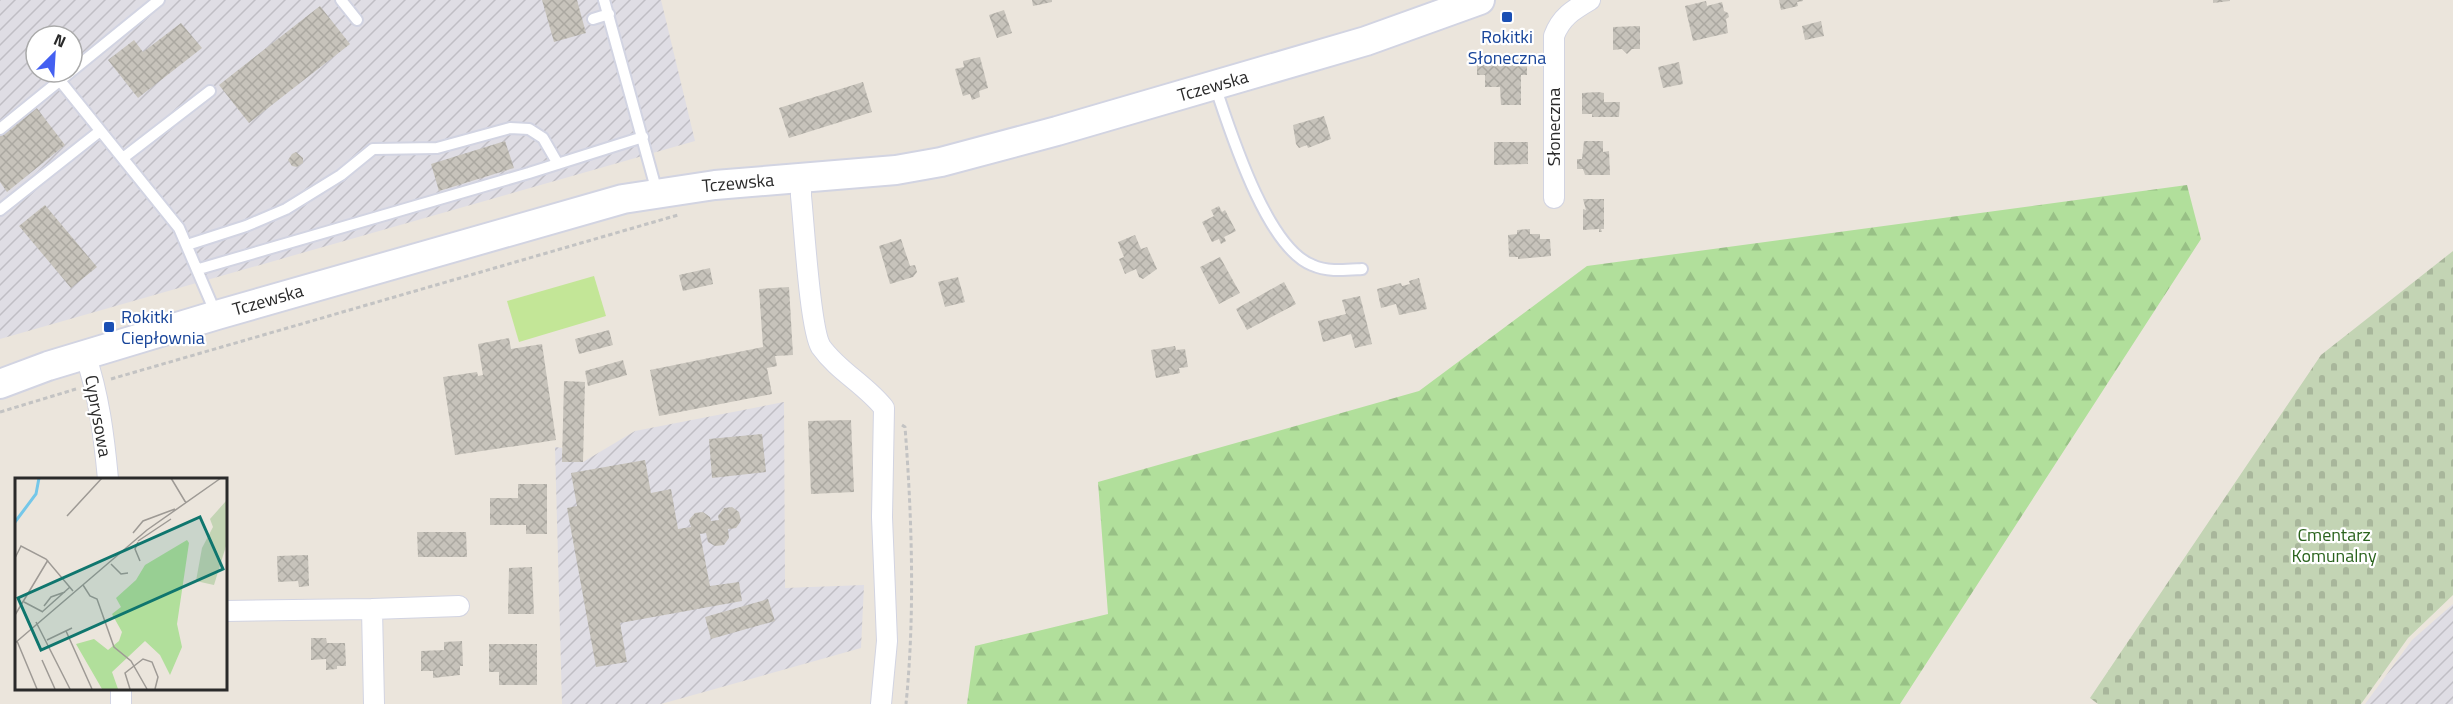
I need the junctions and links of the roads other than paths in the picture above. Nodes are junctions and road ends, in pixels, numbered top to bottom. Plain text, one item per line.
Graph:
1 (159, 0) edge
2 (341, 0) edge
3 (604, 0) edge
4 (1480, 0) edge
5 (1590, 0) edge
6 (609, 14) junction
7 (593, 19) dead end
8 (357, 21) dead end
9 (84, 63) edge
10 (58, 84) edge
11 (63, 84) edge
12 (1215, 86) junction
13 (210, 91) dead end
14 (0, 129) edge
15 (100, 131) junction
16 (643, 137) junction
17 (123, 158) junction
18 (558, 164) junction
19 (801, 177) junction
20 (657, 192) junction
21 (1554, 198) dead end
22 (0, 210) edge
23 (187, 245) junction
24 (198, 269) junction
25 (1362, 269) dead end
26 (217, 315) junction
27 (85, 354) junction
28 (0, 384) edge
29 (108, 478) edge
30 (459, 606) dead end
31 (372, 609) junction
32 (226, 611) edge
33 (374, 704) edge
34 (881, 704) edge

1 - 9 lane
2 - 8 lane
3 - 6 lane
4 - 12 street, Tczewska
5 - 21 street, Słoneczna
6 - 7 lane
6 - 16 lane
10 - 14 lane
11 - 15 lane
12 - 19 street, Tczewska
12 - 25 lane
13 - 17 lane
15 - 17 lane
15 - 22 lane
16 - 18 lane
16 - 20 lane
17 - 23 lane
18 - 23 lane
18 - 24 lane
19 - 20 street, Tczewska
19 - 34 street
20 - 26 street, Tczewska
23 - 24 lane
24 - 26 lane
26 - 27 street, Tczewska
27 - 28 street, Tczewska
27 - 29 street, Cyprysowa
30 - 31 street
31 - 32 street
31 - 33 street

